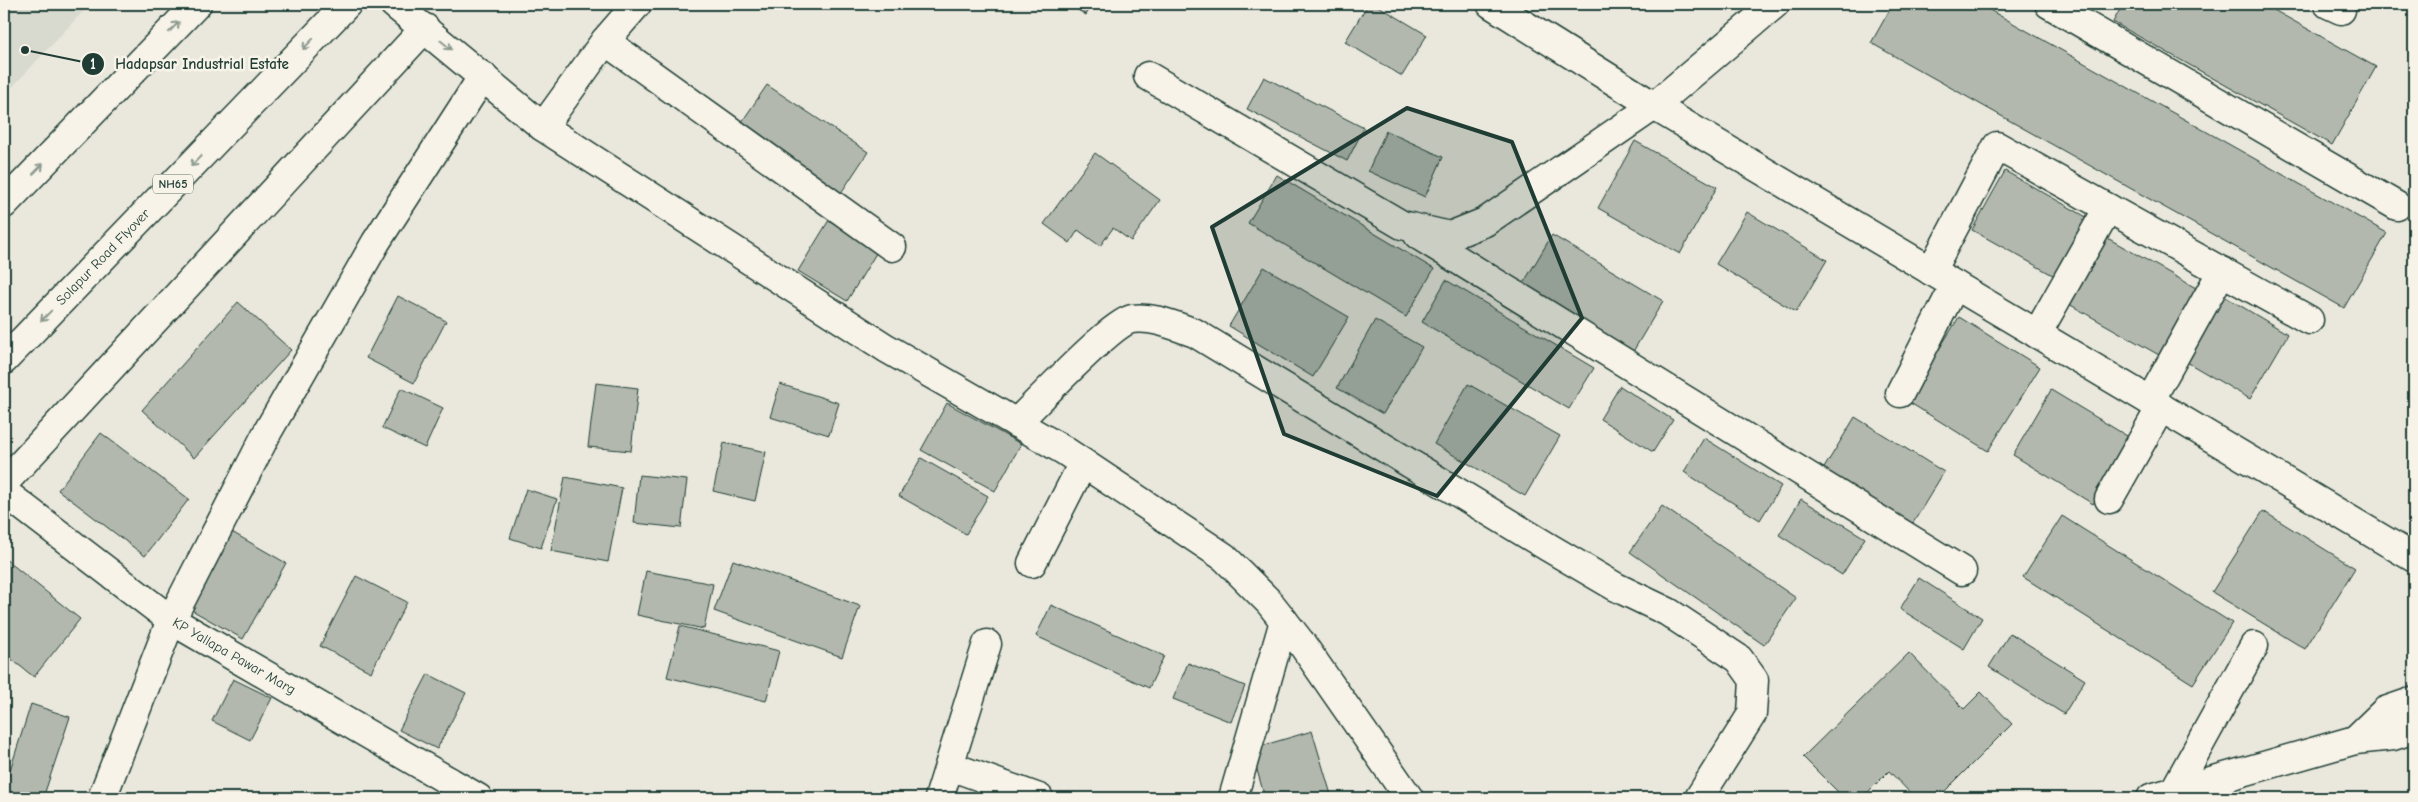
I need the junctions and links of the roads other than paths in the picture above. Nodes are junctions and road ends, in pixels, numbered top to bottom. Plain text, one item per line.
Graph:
1 (197, 4) edge
2 (394, 4) edge
3 (637, 4) edge
4 (1491, 4) edge
5 (1775, 4) edge
6 (2049, 4) edge
7 (345, 6) edge
8 (425, 28) junction
9 (606, 41) junction
10 (483, 76) junction
11 (1148, 76) dead end
12 (1654, 106) junction
13 (543, 127) junction
14 (4, 204) edge
15 (2397, 206) dead end
16 (2108, 208) junction
17 (1402, 225) junction
18 (892, 247) dead end
19 (1931, 271) junction
20 (2222, 271) junction
21 (1955, 284) junction
22 (2309, 320) dead end
23 (2037, 334) junction
24 (4, 360) edge
25 (1900, 393) dead end
26 (2156, 404) junction
27 (1016, 423) junction
28 (1083, 463) junction
29 (4, 483) edge
30 (4, 492) edge
31 (2109, 499) dead end
32 (2414, 558) edge
33 (1032, 563) dead end
34 (1962, 572) dead end
35 (171, 620) junction
36 (1284, 621) junction
37 (987, 644) dead end
38 (2254, 646) dead end
39 (2414, 702) edge
40 (2414, 729) edge
41 (2355, 740) junction
42 (950, 766) junction
43 (2163, 795) edge
44 (102, 798) edge
45 (478, 798) edge
46 (939, 798) edge
47 (1039, 798) edge
48 (1233, 798) edge
49 (1409, 798) edge
50 (1699, 798) edge

14 -> 1 main road
2 - 8 main road
3 - 9 main road
4 - 12 main road
5 - 12 main road
6 - 15 main road
7 -> 24 main road, Solapur Road Flyover / NH65
8 -> 10 main road
8 - 29 main road
9 - 13 main road
9 - 18 main road
10 - 13 main road
10 - 35 main road
11 - 17 main road
12 - 17 main road
12 - 19 main road
13 - 27 main road
16 - 19 main road
16 - 20 main road
16 - 23 main road
17 - 34 main road
19 - 21 main road
20 - 22 main road
20 - 26 main road
21 - 23 main road
21 - 25 main road
23 - 26 main road
26 - 31 main road
26 - 32 main road
27 - 28 main road
27 - 50 main road
28 - 33 main road
28 - 36 main road
30 - 35 main road, KP Yallapa Pawar Marg
35 - 44 main road
35 - 45 main road, KP Yallapa Pawar Marg
36 - 48 main road
36 - 49 main road
37 - 42 main road
38 - 43 main road
39 - 41 main road
40 - 41 main road
41 - 43 main road
42 - 46 main road
42 - 47 main road

